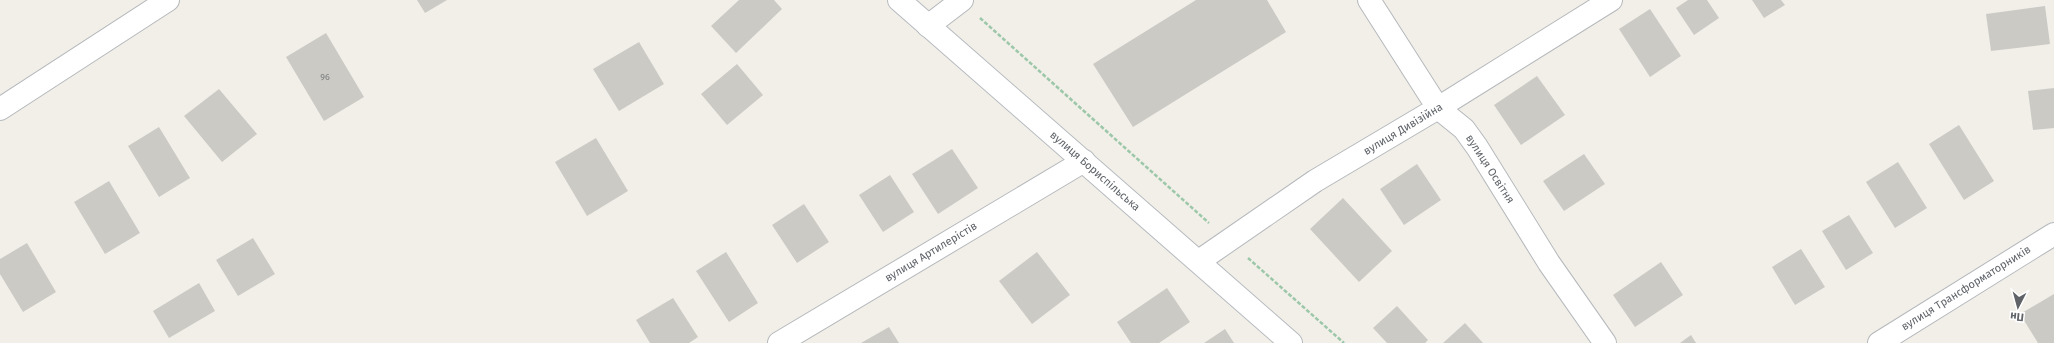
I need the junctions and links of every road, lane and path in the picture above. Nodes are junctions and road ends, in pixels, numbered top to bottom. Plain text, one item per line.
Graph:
1 (168, 0) edge
2 (899, 0) edge
3 (962, 0) edge
4 (1369, 0) edge
5 (1611, 0) edge
6 (928, 26) junction
7 (1438, 108) junction
8 (0, 109) edge
9 (1084, 161) junction
10 (2054, 234) edge
11 (1228, 240) junction
12 (1198, 261) junction
13 (779, 343) edge
14 (1291, 343) edge
15 (1344, 343) edge
16 (1605, 343) edge
17 (1879, 343) edge

1 - 8 street
2 - 6 street, вулиця Бориспільська
3 - 6 street
3 - 11 path
4 - 7 street, вулиця Освітня
5 - 7 street, вулиця Дивізійна
6 - 9 street, вулиця Бориспільська
7 - 11 street, вулиця Дивізійна
7 - 16 street, вулиця Освітня
9 - 12 street, вулиця Бориспільська
9 - 13 street, вулиця Артилерістів
10 - 17 street, вулиця Трансформаторників
11 - 12 street, вулиця Дивізійна
11 - 15 path
12 - 14 street, вулиця Бориспільська

